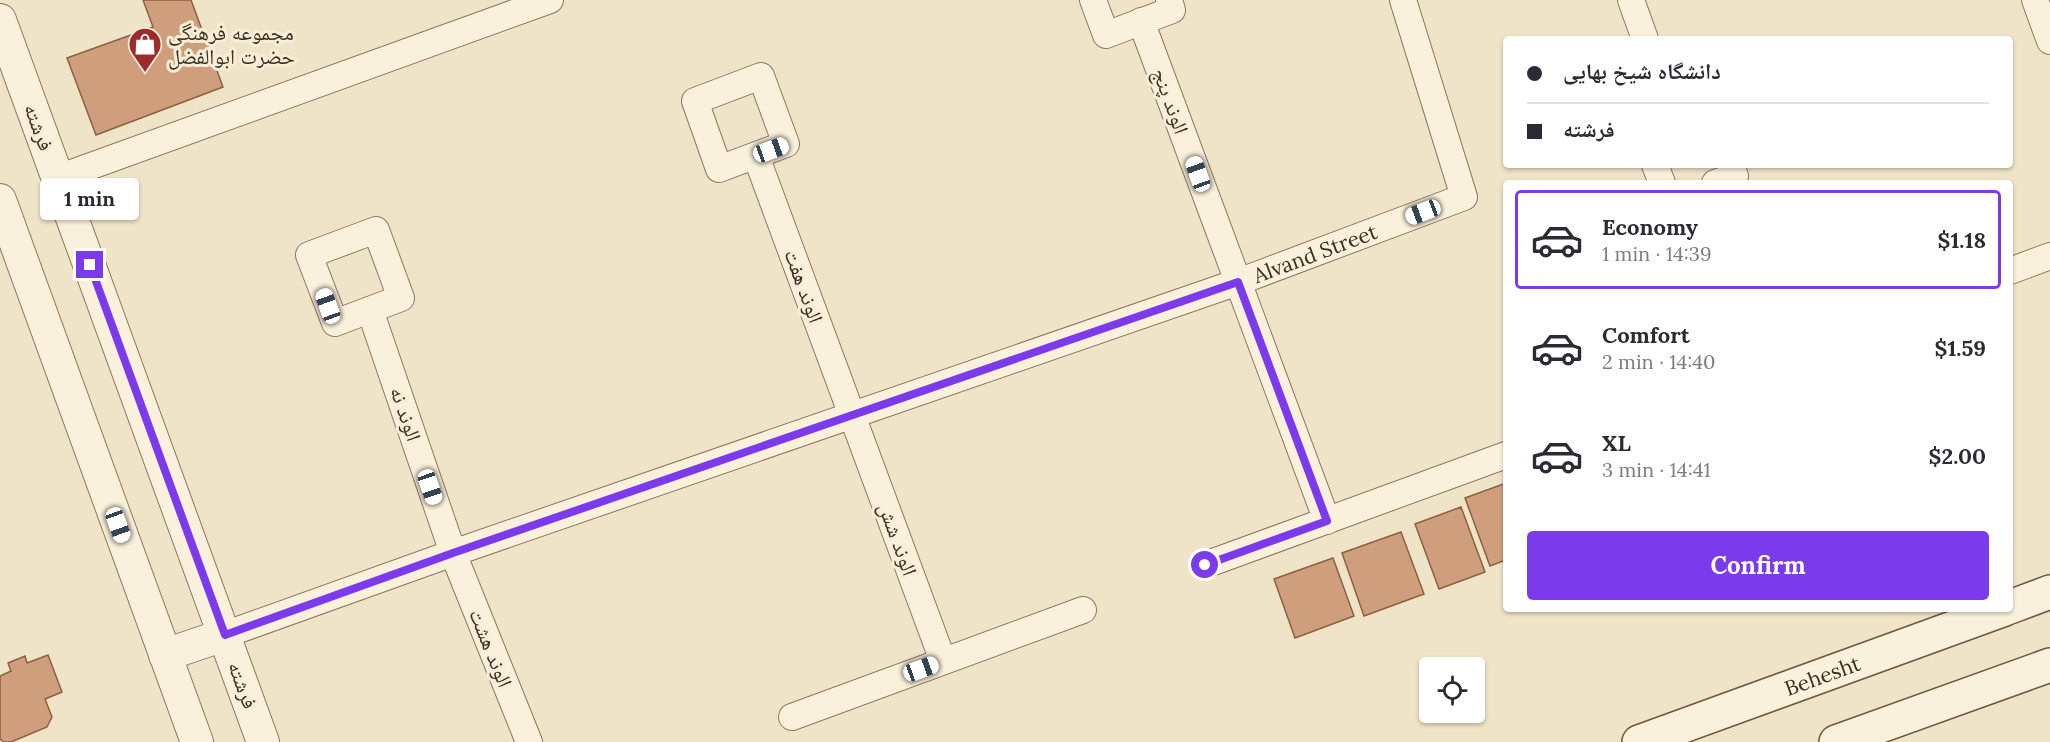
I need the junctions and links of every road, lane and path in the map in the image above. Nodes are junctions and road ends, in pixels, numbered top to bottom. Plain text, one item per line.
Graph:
1 (550, 0) edge
2 (1093, 0) edge
3 (1169, 0) edge
4 (1403, 0) edge
5 (1630, 0) edge
6 (2035, 0) edge
7 (0, 20) edge
8 (1142, 21) junction
9 (1644, 36) edge
10 (2050, 41) edge
11 (756, 156) dead end
12 (1732, 168) edge
13 (58, 178) junction
14 (1724, 180) edge
15 (0, 200) edge
16 (2050, 256) edge
17 (2013, 270) edge
18 (1238, 282) junction
19 (370, 310) dead end
20 (852, 417) junction
21 (1503, 456) edge
22 (1327, 521) junction
23 (453, 553) junction
24 (1205, 565) dead end
25 (2050, 592) edge
26 (2013, 606) edge
27 (1083, 610) dead end
28 (1997, 612) edge
29 (225, 635) junction
30 (165, 655) junction
31 (943, 662) junction
32 (2050, 665) edge
33 (792, 717) dead end
34 (197, 742) edge
35 (263, 742) edge
36 (529, 742) edge
37 (1639, 742) edge
38 (1836, 742) edge

1 - 13 street
2 - 8 street
3 - 8 street
4 - 18 street, Alvand Street
5 - 9 street
6 - 10 street
7 - 13 street, فرشته
8 - 18 street, الوند پنج
11 - 20 street, الوند هفت
12 - 14 street
13 - 29 street, فرشته
15 - 30 street
16 - 17 street
18 - 20 street, Alvand Street
18 - 22 street, الوند پنج
19 - 23 street, الوند نه
20 - 23 street, Alvand Street
20 - 31 street, الوند شش
21 - 22 street
22 - 24 street
23 - 29 street, Alvand Street
23 - 36 street, الوند هشت
25 - 26 main road
27 - 31 street
28 - 37 main road, Behesht
29 - 30 street
29 - 35 street, فرشته
30 - 34 street
31 - 33 street
32 - 38 main road

